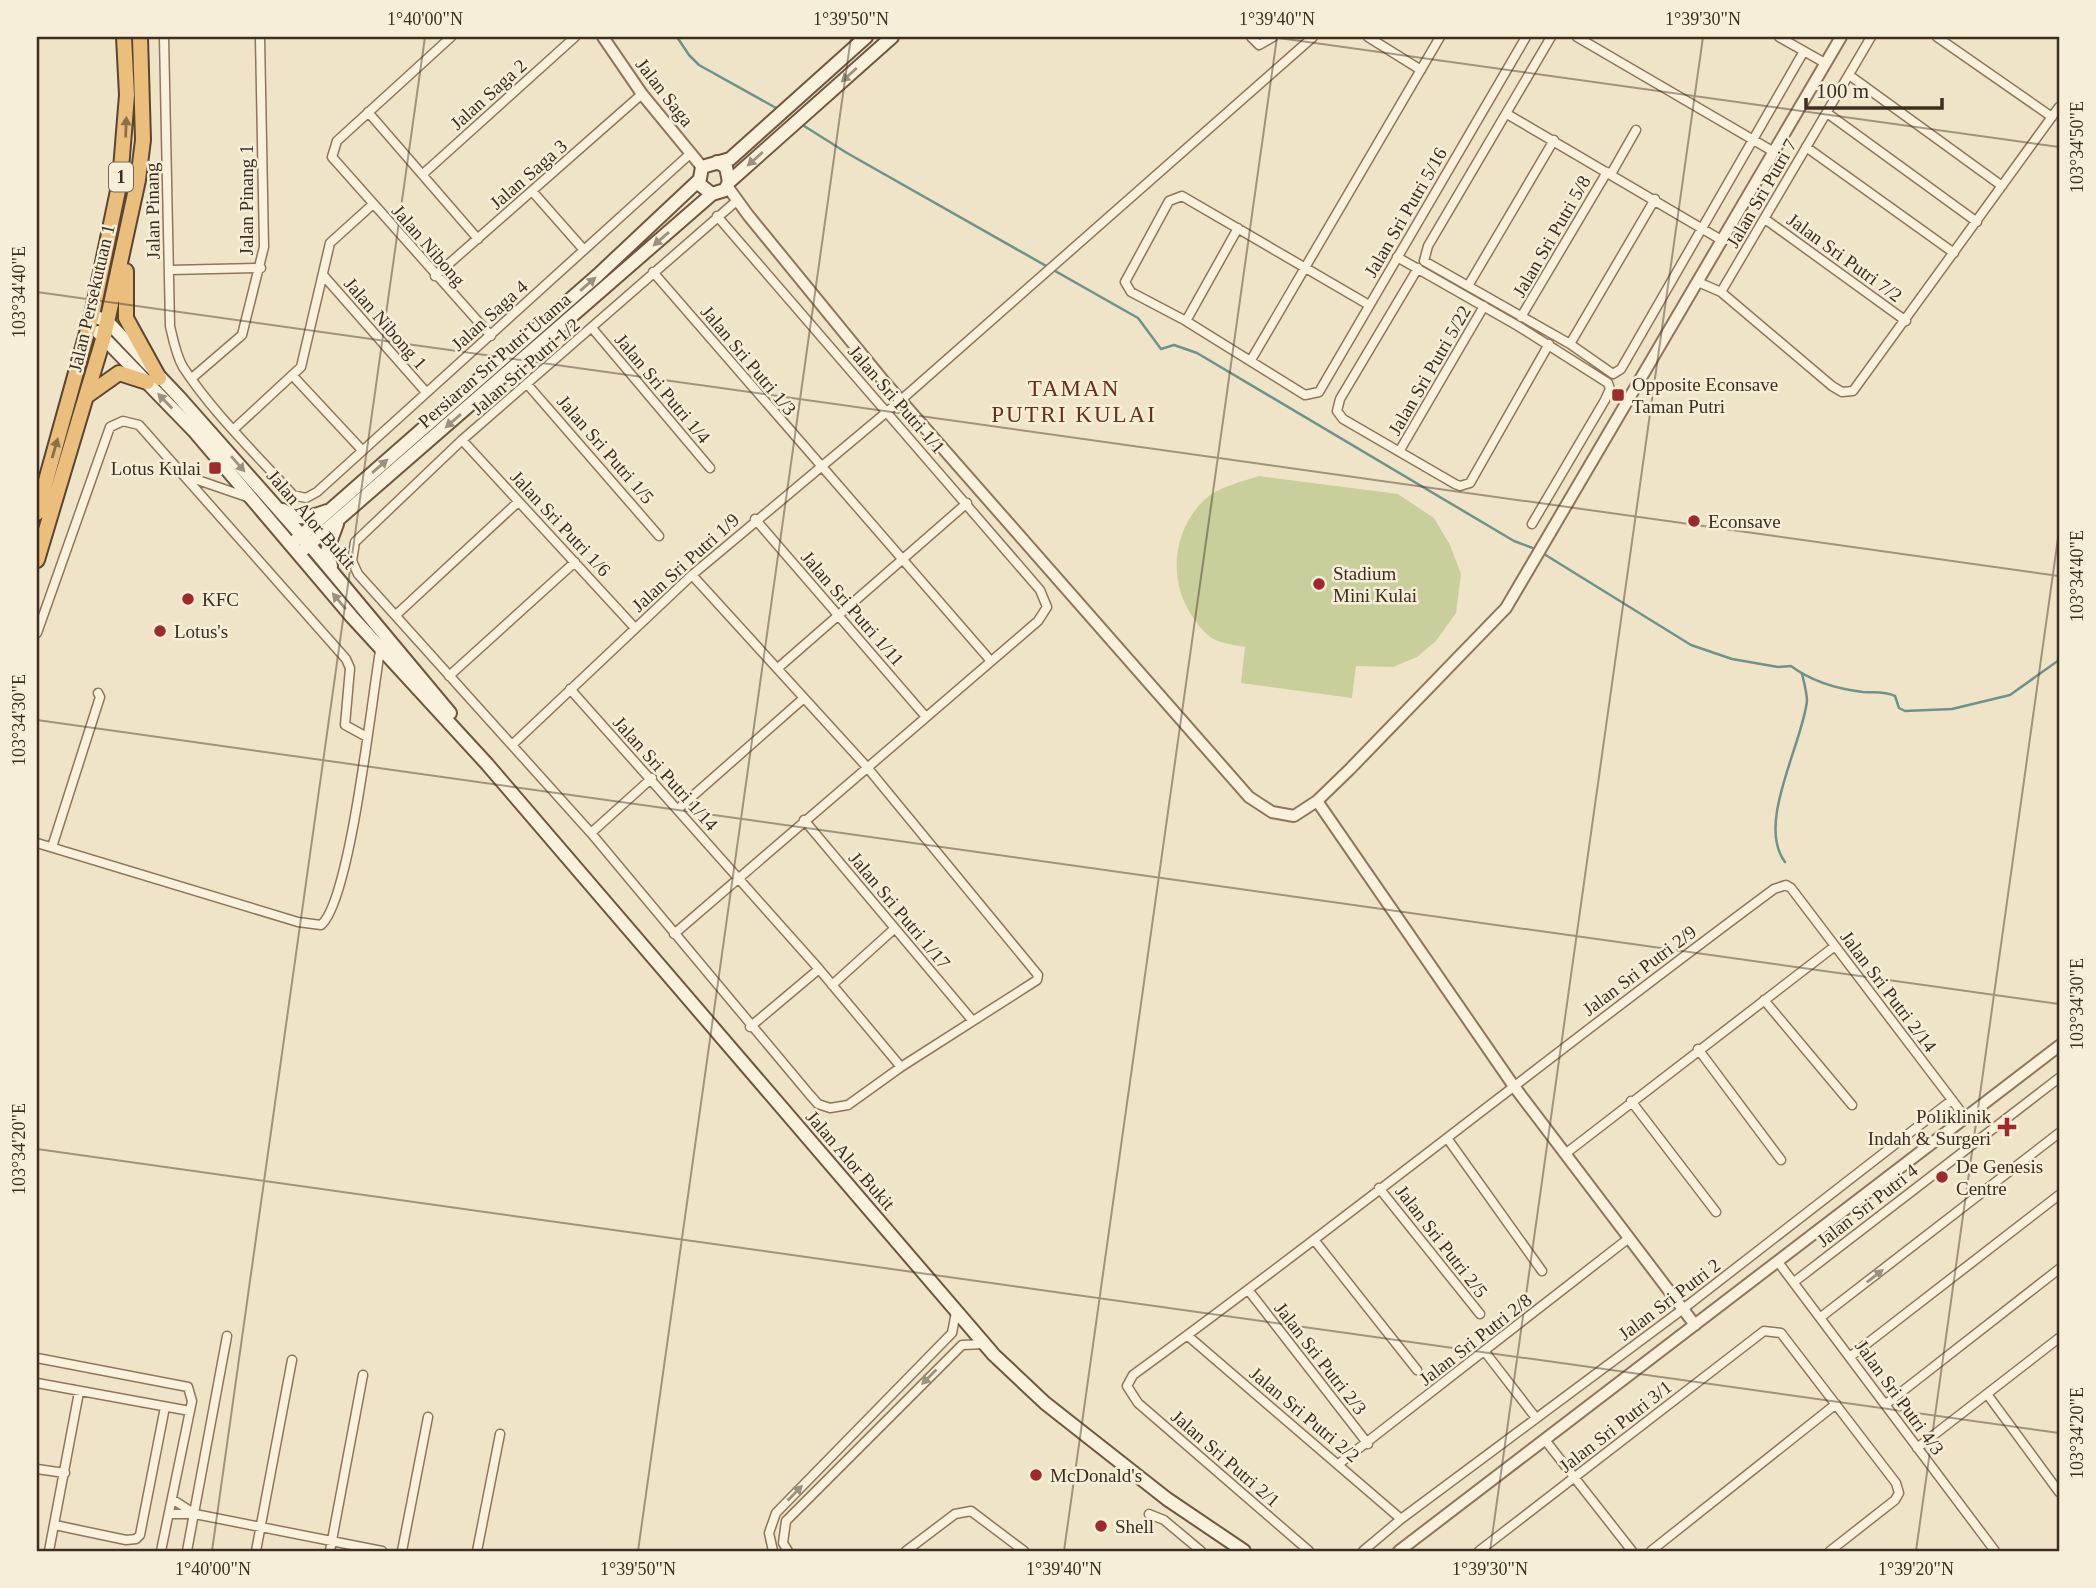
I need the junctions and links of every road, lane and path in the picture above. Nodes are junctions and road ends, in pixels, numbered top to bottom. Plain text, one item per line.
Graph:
1 (124, 37) edge
2 (140, 37) edge
3 (164, 37) edge
4 (260, 37) edge
5 (451, 37) edge
6 (575, 37) edge
7 (603, 37) edge
8 (866, 37) edge
9 (892, 37) edge
10 (1251, 37) edge
11 (1273, 37) edge
12 (1313, 37) edge
13 (1368, 37) edge
14 (1440, 37) edge
15 (1527, 37) edge
16 (1551, 37) edge
17 (1577, 37) edge
18 (1779, 37) edge
19 (1841, 37) edge
20 (1871, 37) edge
21 (1937, 37) edge
22 (1804, 51) junction
23 (1825, 63) junction
24 (1421, 70) junction
25 (1849, 75) junction
26 (642, 94) junction
27 (2059, 107) edge
28 (368, 112) junction
29 (1827, 113) junction
30 (1507, 114) junction
31 (2052, 117) junction
32 (1636, 130) dead end
33 (1554, 140) junction
34 (1754, 140) junction
35 (1806, 147) junction
36 (1774, 152) junction
37 (691, 153) junction
38 (717, 162) junction
39 (702, 167) junction
40 (1609, 173) junction
41 (423, 174) junction
42 (138, 180) junction
43 (698, 181) junction
44 (2002, 186) junction
45 (722, 189) junction
46 (532, 191) junction
47 (1655, 199) junction
48 (733, 204) junction
49 (372, 205) junction
50 (748, 215) junction
51 (717, 216) junction
52 (1765, 219) junction
53 (1978, 222) junction
54 (1238, 228) junction
55 (1703, 229) junction
56 (478, 239) junction
57 (1724, 241) junction
58 (584, 250) junction
59 (1954, 253) junction
60 (1397, 257) junction
61 (1421, 265) junction
62 (1305, 267) junction
63 (261, 268) junction
64 (170, 270) junction
65 (653, 272) junction
66 (323, 275) junction
67 (435, 276) junction
68 (1699, 282) junction
69 (1468, 286) junction
70 (1721, 292) junction
71 (1369, 305) junction
72 (1485, 306) junction
73 (1521, 317) junction
74 (91, 320) junction
75 (1186, 321) junction
76 (1906, 321) junction
77 (592, 328) junction
78 (106, 329) junction
79 (491, 336) junction
80 (1549, 344) junction
81 (1570, 344) junction
82 (1251, 360) junction
83 (293, 376) junction
84 (192, 378) junction
85 (153, 380) junction
86 (527, 384) junction
87 (425, 391) junction
88 (88, 395) junction
89 (901, 400) junction
90 (886, 412) junction
91 (234, 429) junction
92 (462, 440) junction
93 (361, 449) junction
94 (1400, 450) junction
95 (710, 468) dead end
96 (821, 468) junction
97 (187, 477) junction
98 (264, 494) junction
99 (251, 498) junction
100 (306, 498) joint
101 (518, 502) junction
102 (967, 503) junction
103 (328, 511) junction
104 (37, 513) edge
105 (755, 519) junction
106 (339, 521) junction
107 (1532, 524) dead end
108 (659, 536) dead end
109 (300, 545) junction
110 (37, 560) edge
111 (903, 560) junction
112 (575, 562) junction
113 (334, 573) junction
114 (692, 575) junction
115 (839, 614) junction
116 (396, 615) junction
117 (635, 628) junction
118 (384, 632) junction
119 (37, 633) edge
120 (380, 647) junction
121 (990, 660) junction
122 (778, 668) junction
123 (449, 676) junction
124 (570, 689) junction
125 (98, 693) dead end
126 (804, 698) junction
127 (926, 717) junction
128 (367, 737) junction
129 (513, 744) junction
130 (487, 764) junction
131 (866, 766) junction
132 (652, 778) junction
133 (1317, 801) junction
134 (678, 808) junction
135 (804, 820) junction
136 (590, 833) junction
137 (37, 843) edge
138 (52, 847) junction
139 (738, 878) junction
140 (1786, 885) joint
141 (894, 929) junction
142 (674, 934) junction
143 (1835, 946) junction
144 (819, 969) junction
145 (832, 985) junction
146 (1764, 1000) junction
147 (972, 1020) junction
148 (750, 1027) junction
149 (2059, 1046) edge
150 (1698, 1049) junction
151 (901, 1067) junction
152 (2059, 1078) edge
153 (1513, 1085) junction
154 (1952, 1100) junction
155 (1631, 1101) junction
156 (1852, 1105) dead end
157 (1965, 1117) junction
158 (2059, 1133) edge
159 (1447, 1138) junction
160 (1564, 1154) junction
161 (1781, 1160) dead end
162 (1379, 1188) junction
163 (2059, 1195) edge
164 (1716, 1212) dead end
165 (1629, 1238) junction
166 (1315, 1241) junction
167 (1778, 1262) junction
168 (2059, 1269) edge
169 (1542, 1270) dead end
170 (1794, 1282) junction
171 (1249, 1291) junction
172 (1684, 1309) junction
173 (956, 1312) junction
174 (1480, 1314) dead end
175 (1821, 1317) junction
176 (1695, 1325) junction
177 (227, 1336) dead end
178 (1188, 1336) junction
179 (2058, 1343) edge
180 (984, 1344) junction
181 (1485, 1352) junction
182 (1851, 1356) junction
183 (37, 1358) edge
184 (292, 1360) dead end
185 (1417, 1370) dead end
186 (363, 1376) dead end
187 (37, 1383) edge
188 (1127, 1386) joint
189 (79, 1392) junction
190 (1987, 1394) junction
191 (1836, 1404) junction
192 (1886, 1404) junction
193 (165, 1408) junction
194 (190, 1411) junction
195 (428, 1417) dead end
196 (1536, 1418) junction
197 (500, 1434) dead end
198 (1545, 1440) junction
199 (1368, 1444) junction
200 (1917, 1448) junction
201 (1340, 1463) junction
202 (37, 1468) edge
203 (65, 1473) junction
204 (1574, 1478) junction
205 (2059, 1492) edge
206 (172, 1499) junction
207 (169, 1514) junction
208 (195, 1514) junction
209 (1149, 1514) dead end
210 (1401, 1518) junction
211 (55, 1525) junction
212 (260, 1529) junction
213 (331, 1541) junction
214 (1224, 1541) junction
215 (50, 1551) edge
216 (161, 1551) edge
217 (187, 1551) edge
218 (256, 1551) edge
219 (330, 1551) edge
220 (382, 1551) edge
221 (401, 1551) edge
222 (477, 1551) edge
223 (773, 1551) edge
224 (788, 1551) edge
225 (906, 1551) edge
226 (1024, 1551) edge
227 (1201, 1551) edge
228 (1234, 1551) edge
229 (1244, 1551) edge
230 (1309, 1551) edge
231 (1363, 1551) edge
232 (1399, 1551) edge
233 (1479, 1551) edge
234 (1632, 1551) edge
235 (1651, 1551) edge
236 (1830, 1551) edge
237 (1995, 1551) edge

74 -> 1 highway, Jalan Persekutuan 1 / 1
2 - 42 highway, Jalan Persekutuan 1 / 1
3 - 64 street, Jalan Pinang
4 - 63 street, Jalan Pinang 1
5 - 28 street
6 - 41 street, Jalan Saga 2
7 - 26 street, Jalan Saga
8 - 38 main road
9 -> 45 main road, Persiaran Sri Putri Utama
10 - 11 street
12 - 89 street, Jalan Sri Putri 1/9
13 - 24 street
14 - 24 street
15 - 60 street, Jalan Sri Putri 5/16
16 - 30 street
17 - 34 street
18 - 22 street
19 - 23 street
20 - 25 street, Jalan Sri Putri 7
21 - 31 street
22 - 23 street
22 - 34 street
23 - 36 street
24 - 62 street
25 - 29 street, Jalan Sri Putri 7
25 - 44 street
26 - 37 street, Jalan Saga
26 - 46 street, Jalan Saga 3
27 - 31 street
28 - 41 street
28 - 49 street, Jalan Nibong
29 - 35 street, Jalan Sri Putri 7
29 - 53 street
30 - 33 street
30 - 61 street
31 - 44 street
32 - 40 street, Jalan Sri Putri 5/8
33 - 40 street
33 - 69 street
34 - 36 street
34 - 55 street
35 - 52 street, Jalan Sri Putri 7
35 - 59 street
36 - 57 street
37 - 39 street, Jalan Saga
37 - 58 street, Jalan Saga 4
38 - 39 main road
38 - 45 main road
39 - 43 main road
40 - 47 street
40 - 73 street, Jalan Sri Putri 5/8
41 - 56 street
42 - 78 highway, Jalan Persekutuan 1 / 1
42 - 85 highway
43 - 45 main road
103 -> 43 main road, Persiaran Sri Putri Utama
44 - 53 street
45 - 48 street
45 - 50 street
45 -> 106 main road, Persiaran Sri Putri Utama
46 - 56 street, Jalan Saga 3
46 - 58 street
47 - 55 street
47 - 81 street
48 - 50 street
48 - 51 street, Jalan Sri Putri 1/2
49 - 66 street
49 - 67 street, Jalan Nibong
50 - 89 street
51 - 65 street, Jalan Sri Putri 1/2
51 - 90 street, Jalan Sri Putri 1/1
52 - 70 street, Jalan Sri Putri 7
52 - 76 street, Jalan Sri Putri 7/2
53 - 59 street
54 - 62 street
54 - 75 street
54 - 75 street
55 - 57 street
55 - 81 street
56 - 67 street, Jalan Saga 3
57 - 68 street
58 - 79 street, Jalan Saga 4
59 - 76 street
60 - 61 street
60 - 71 street, Jalan Sri Putri 5/16
61 - 69 street
61 - 72 street
61 - 94 street
62 - 71 street
62 - 82 street
63 - 64 street
63 - 84 street, Jalan Pinang 1
64 - 84 street, Jalan Pinang
65 - 77 street, Jalan Sri Putri 1/2
65 - 96 street, Jalan Sri Putri 1/3
66 - 83 street
66 - 87 street, Jalan Nibong 1
67 - 79 street, Jalan Nibong
68 - 70 street
68 - 133 street
69 - 73 street
70 - 76 street
71 - 82 street, Jalan Sri Putri 5/16
72 - 80 street
72 - 94 street, Jalan Sri Putri 5/22
73 - 81 street
74 - 78 main road, Jalan Alor Bukit
104 -> 74 highway, Jalan Persekutuan 1 / 1
75 - 82 street
77 - 86 street, Jalan Sri Putri 1/2
77 - 95 street, Jalan Sri Putri 1/4
78 - 85 main road, Jalan Alor Bukit
78 - 88 highway, Jalan Persekutuan 1 / 1
79 - 87 street, Jalan Saga 4
80 - 94 street
80 - 107 street
83 - 91 street
83 - 93 street
84 - 91 street, Jalan Pinang
85 - 88 highway
85 -> 98 main road, Jalan Alor Bukit
99 -> 85 main road, Jalan Alor Bukit
86 - 92 street, Jalan Sri Putri 1/2
86 - 108 street, Jalan Sri Putri 1/5
87 - 93 street, Jalan Saga 4
88 - 110 highway, Jalan Persekutuan 1 / 1
89 - 90 street, Jalan Sri Putri 1/9
89 - 133 street
90 - 96 street, Jalan Sri Putri 1/9
90 - 102 street, Jalan Sri Putri 1/1
91 - 100 street, Jalan Pinang
92 - 101 street, Jalan Sri Putri 1/6
92 - 116 street, Jalan Sri Putri 1/2
93 - 100 street, Jalan Saga 4
96 - 105 street, Jalan Sri Putri 1/9
96 - 111 street, Jalan Sri Putri 1/3
97 - 99 street
97 - 119 street
97 - 128 street
98 - 103 main road
98 - 109 main road, Jalan Alor Bukit
99 - 109 main road, Jalan Alor Bukit
101 - 112 street, Jalan Sri Putri 1/6
101 - 116 street
102 - 111 street
102 - 121 street, Jalan Sri Putri 1/1
103 - 109 main road, Persiaran Sri Putri Utama
105 - 114 street, Jalan Sri Putri 1/9
105 - 115 street, Jalan Sri Putri 1/11
106 - 109 main road, Persiaran Sri Putri Utama
106 - 113 main road
109 - 113 main road, Jalan Alor Bukit
120 -> 109 main road, Jalan Alor Bukit
111 - 115 street
111 - 121 street, Jalan Sri Putri 1/3
112 - 117 street, Jalan Sri Putri 1/6
112 - 123 street
113 - 118 main road, Jalan Alor Bukit
114 - 117 street, Jalan Sri Putri 1/9
114 - 122 street
115 - 122 street
115 - 127 street, Jalan Sri Putri 1/11
116 - 123 street
117 - 124 street, Jalan Sri Putri 1/9
118 - 120 street
118 - 130 main road, Jalan Alor Bukit
120 - 128 street
120 - 130 main road, Jalan Alor Bukit
121 - 127 street
122 - 126 street
123 - 129 street
124 - 129 street, Jalan Sri Putri 1/9
124 - 132 street, Jalan Sri Putri 1/14
125 - 138 street
126 - 131 street
126 - 134 street
127 - 131 street
128 - 138 street
129 - 136 street
130 - 173 main road, Jalan Alor Bukit
131 - 135 street
131 - 147 street
132 - 134 street, Jalan Sri Putri 1/14
132 - 136 street
133 - 153 street
134 - 139 street, Jalan Sri Putri 1/14
135 - 139 street
135 - 141 street, Jalan Sri Putri 1/17
136 - 142 street
137 - 138 street
139 - 142 street
139 - 144 street, Jalan Sri Putri 1/14
140 - 143 street, Jalan Sri Putri 2/14
140 - 153 street, Jalan Sri Putri 2/9
141 - 145 street
141 - 147 street, Jalan Sri Putri 1/17
142 - 148 street
143 - 146 street
143 - 154 street, Jalan Sri Putri 2/14
144 - 145 street, Jalan Sri Putri 1/14
144 - 148 street
145 - 151 street, Jalan Sri Putri 1/14
146 - 150 street
146 - 156 street
147 - 151 street
148 - 151 street
149 - 157 street
150 - 155 street
150 - 161 street
152 - 170 street, Jalan Sri Putri 4
153 - 159 street, Jalan Sri Putri 2/9
153 - 160 street
154 - 157 street, Jalan Sri Putri 2/14
154 - 172 street, Jalan Sri Putri 2
155 - 160 street
155 - 164 street
157 - 167 street
175 -> 158 street
159 - 162 street, Jalan Sri Putri 2/9
159 - 169 street
160 - 165 street
162 - 166 street, Jalan Sri Putri 2/9
162 - 174 street, Jalan Sri Putri 2/5
163 - 182 street
165 - 172 street
165 - 181 street, Jalan Sri Putri 2/8
166 - 171 street, Jalan Sri Putri 2/9
166 - 185 street
167 - 170 street, Jalan Sri Putri 4/3
167 - 176 street
168 - 192 street
170 - 175 street, Jalan Sri Putri 4/3
171 - 178 street, Jalan Sri Putri 2/9
171 - 199 street, Jalan Sri Putri 2/3
172 - 176 street
172 - 196 street, Jalan Sri Putri 2
173 - 180 main road, Jalan Alor Bukit
223 -> 173 street
175 - 182 street, Jalan Sri Putri 4/3
176 - 198 street
177 - 208 street
178 - 188 street, Jalan Sri Putri 2/9
178 - 201 street, Jalan Sri Putri 2/2
179 - 190 street
180 - 214 main road, Jalan Alor Bukit
180 -> 224 street
181 - 196 street
181 - 199 street, Jalan Sri Putri 2/8
182 - 192 street, Jalan Sri Putri 4/3
183 - 194 street
184 - 212 street
186 - 213 street
187 - 189 street
188 - 230 street, Jalan Sri Putri 2/1
189 - 193 street
189 - 203 street
190 - 200 street
190 - 205 street
191 - 204 street, Jalan Sri Putri 3/1
191 - 235 street
191 - 236 street
192 - 200 street, Jalan Sri Putri 4/3
193 - 194 street
193 - 211 street
194 - 206 street
195 - 221 street
196 - 210 street, Jalan Sri Putri 2
197 - 222 street
198 - 204 street
198 - 232 street
199 - 201 street, Jalan Sri Putri 2/8
200 - 237 street, Jalan Sri Putri 4/3
201 - 210 street, Jalan Sri Putri 2/2
202 - 203 street
203 - 211 street
204 - 233 street, Jalan Sri Putri 3/1
204 - 234 street
206 - 207 street
206 - 208 street
207 - 208 street
207 - 216 street
208 - 212 street
208 - 217 street
209 - 227 street
210 - 231 street, Jalan Sri Putri 2
211 - 215 street
212 - 213 street
212 - 218 street
213 - 219 street
213 - 220 street
214 - 228 main road, Jalan Alor Bukit
214 - 229 main road, Jalan Alor Bukit
225 - 226 street

